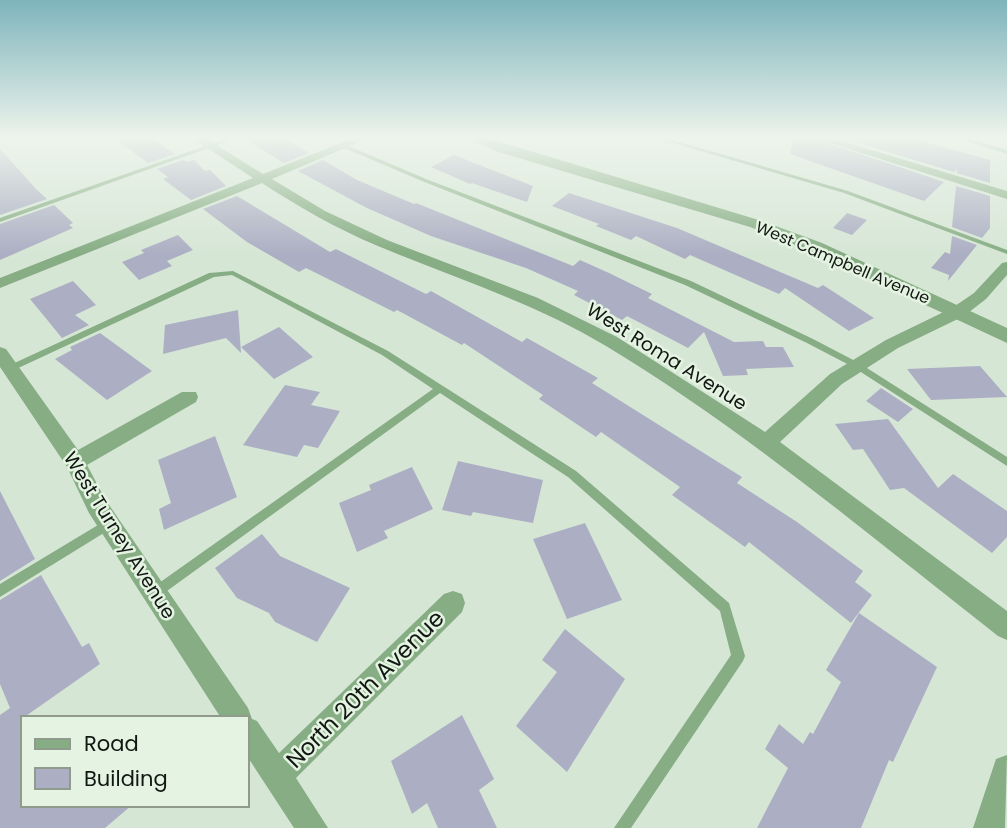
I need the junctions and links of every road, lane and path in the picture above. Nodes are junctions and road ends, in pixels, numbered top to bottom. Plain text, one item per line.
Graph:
1 (115, 177) edge
2 (256, 177) edge
3 (266, 177) edge
4 (416, 177) edge
5 (601, 177) edge
6 (793, 177) edge
7 (946, 177) edge
8 (260, 179) junction
9 (1007, 195) edge
10 (0, 220) edge
11 (1007, 252) edge
12 (1007, 266) edge
13 (0, 283) edge
14 (958, 312) junction
15 (1007, 336) edge
16 (5, 360) edge
17 (856, 365) junction
18 (440, 389) junction
19 (190, 397) dead end
20 (766, 443) junction
21 (75, 462) junction
22 (1007, 462) edge
23 (109, 523) junction
24 (0, 591) edge
25 (156, 593) junction
26 (453, 603) dead end
27 (1007, 626) edge
28 (237, 716) edge
29 (248, 732) edge
30 (1007, 770) edge
31 (277, 776) junction
32 (312, 828) edge
33 (622, 828) edge
34 (989, 828) edge

1 - 10 lane
2 - 8 street, West Roma Avenue
3 - 8 street
4 - 17 lane
5 - 14 street, West Campbell Avenue
6 - 11 lane
7 - 9 street
8 - 13 street
8 - 20 street, West Roma Avenue
12 - 14 street
14 - 15 street, West Campbell Avenue
14 - 17 street
16 - 18 lane
16 - 21 street, West Turney Avenue
17 - 20 street
17 - 22 lane
18 - 25 lane
18 - 33 lane
19 - 21 street
20 - 27 street, West Roma Avenue
21 - 23 street, West Turney Avenue
23 - 24 lane
23 - 25 street, West Turney Avenue
25 - 28 street, West Turney Avenue
26 - 31 street, North 20th Avenue
29 - 31 street
30 - 34 street
31 - 32 street

